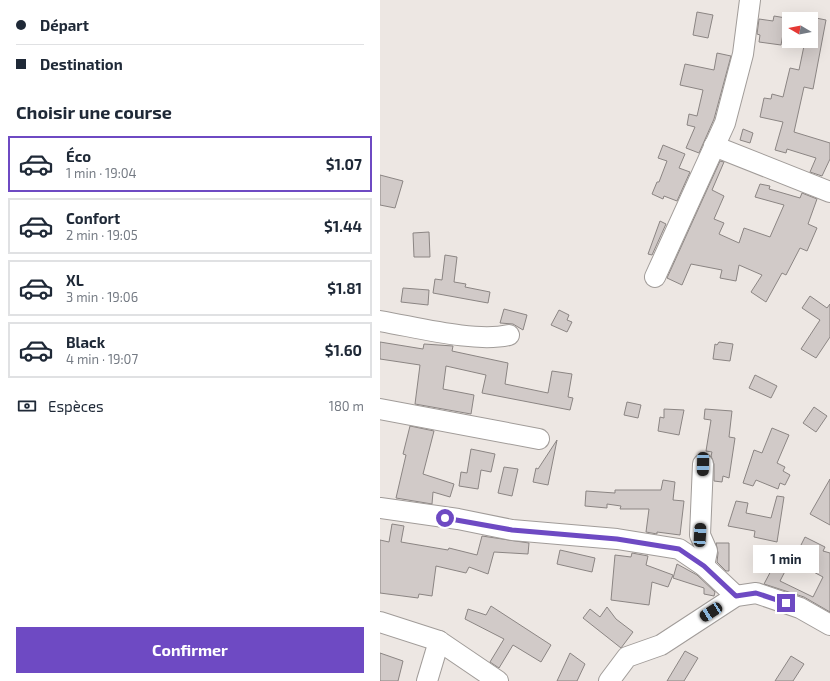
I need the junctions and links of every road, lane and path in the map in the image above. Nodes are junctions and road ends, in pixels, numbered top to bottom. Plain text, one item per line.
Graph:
1 (750, 0) edge
2 (714, 146) junction
3 (830, 192) edge
4 (655, 277) dead end
5 (380, 321) edge
6 (509, 335) dead end
7 (380, 409) edge
8 (539, 440) dead end
9 (703, 464) dead end
10 (380, 508) edge
11 (704, 566) junction
12 (736, 596) junction
13 (380, 622) edge
14 (830, 625) edge
15 (439, 641) junction
16 (427, 681) edge
17 (498, 681) edge
18 (609, 681) edge

1 - 2 street
2 - 3 street
2 - 4 street
5 - 6 street
7 - 8 street
9 - 11 street
10 - 11 street
11 - 12 street
12 - 14 street
12 - 18 street
13 - 15 street
15 - 16 street
15 - 17 street

